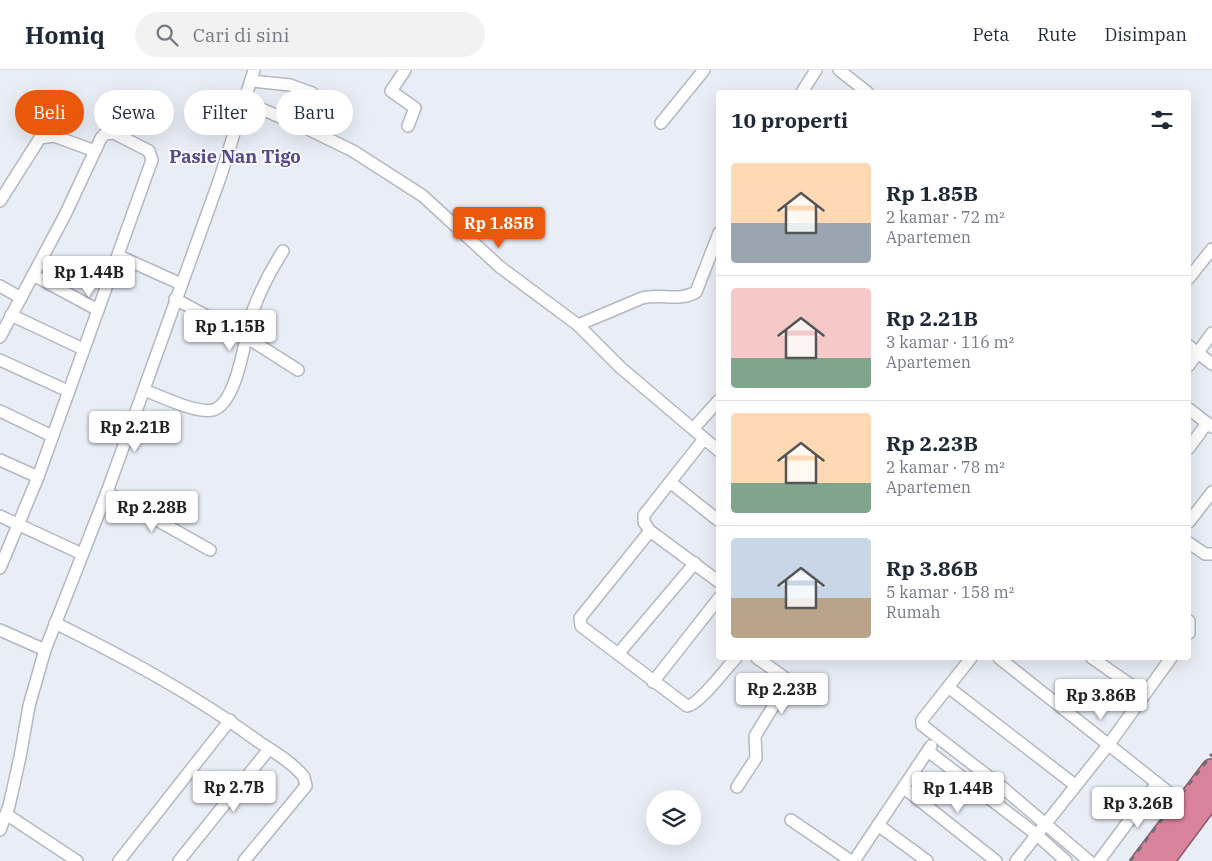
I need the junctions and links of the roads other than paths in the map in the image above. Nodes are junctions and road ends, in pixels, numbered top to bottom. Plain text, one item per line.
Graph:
1 (405, 70) edge
2 (704, 70) edge
3 (816, 70) edge
4 (839, 70) edge
5 (252, 75) edge
6 (248, 90) edge
7 (304, 90) edge
8 (803, 90) edge
9 (864, 90) edge
10 (266, 111) edge
11 (661, 123) dead end
12 (408, 126) dead end
13 (234, 135) edge
14 (95, 151) junction
15 (0, 201) edge
16 (716, 241) edge
17 (1212, 249) edge
18 (283, 251) dead end
19 (119, 256) junction
20 (33, 275) junction
21 (1191, 275) edge
22 (181, 284) junction
23 (0, 286) edge
24 (21, 298) junction
25 (175, 299) junction
26 (98, 310) junction
27 (11, 315) junction
28 (578, 325) junction
29 (1212, 333) edge
30 (0, 336) edge
31 (246, 337) junction
32 (83, 349) junction
33 (1193, 350) edge
34 (0, 360) edge
35 (1212, 364) edge
36 (298, 370) dead end
37 (68, 390) junction
38 (144, 390) junction
39 (716, 403) edge
40 (0, 410) edge
41 (1191, 411) edge
42 (1209, 425) edge
43 (693, 429) junction
44 (52, 436) junction
45 (704, 439) junction
46 (1191, 446) edge
47 (716, 449) edge
48 (0, 460) edge
49 (38, 477) junction
50 (670, 482) junction
51 (107, 492) junction
52 (1212, 492) edge
53 (0, 516) edge
54 (716, 519) edge
55 (1191, 519) edge
56 (19, 525) junction
57 (650, 531) junction
58 (1191, 544) edge
59 (210, 550) dead end
60 (82, 554) junction
61 (1212, 554) edge
62 (695, 563) junction
63 (0, 568) edge
64 (716, 580) edge
65 (716, 602) edge
66 (55, 623) junction
67 (0, 630) edge
68 (45, 650) junction
69 (618, 654) junction
70 (734, 660) edge
71 (760, 660) edge
72 (969, 660) edge
73 (1002, 660) edge
74 (1095, 660) edge
75 (1167, 660) edge
76 (653, 682) junction
77 (948, 687) junction
78 (1144, 694) junction
79 (230, 720) junction
80 (936, 738) junction
81 (1109, 744) junction
82 (269, 749) junction
83 (928, 751) junction
84 (1212, 770) edge
85 (1157, 783) junction
86 (1075, 786) junction
87 (737, 787) dead end
88 (1002, 787) junction
89 (904, 788) junction
90 (993, 800) junction
91 (1203, 806) edge
92 (5, 807) edge
93 (791, 820) dead end
94 (1045, 824) junction
95 (878, 825) junction
96 (0, 830) edge
97 (1038, 835) junction
98 (77, 861) edge
99 (119, 861) edge
100 (179, 861) edge
101 (244, 861) edge
102 (853, 861) edge
103 (927, 861) edge
104 (996, 861) edge
105 (1016, 861) edge
106 (1066, 861) edge
107 (1089, 861) edge
108 (1100, 861) edge
109 (1142, 861) edge
110 (1164, 861) edge

1 - 12 street
2 - 11 street
3 - 8 street
4 - 9 street
5 - 6 street
5 - 7 street
10 - 28 street
13 - 22 street
14 - 15 street
14 - 19 street
14 - 20 street
16 - 28 street
17 - 21 street
18 - 31 street
19 - 22 street
19 - 26 street
20 - 24 street
20 - 26 street
22 - 25 street
23 - 24 street
24 - 27 street
25 - 31 street
25 - 38 street
26 - 32 street
27 - 30 street
27 - 32 street
28 - 43 street
29 - 33 street
31 - 36 street
31 - 38 street
32 - 37 street
33 - 35 street
34 - 37 street
37 - 44 street
38 - 51 street
39 - 43 street
40 - 44 street
41 - 42 street
42 - 46 street
43 - 45 street
44 - 49 street
45 - 47 street
45 - 50 street
48 - 49 street
49 - 56 street
50 - 54 street
50 - 57 street
51 - 59 street
51 - 60 street
52 - 55 street
53 - 56 street
56 - 60 street
56 - 63 street
57 - 62 street
57 - 69 street
58 - 61 street
60 - 66 street
62 - 64 street
62 - 69 street
65 - 76 street
66 - 68 street
66 - 79 street
67 - 68 street
68 - 92 street
69 - 76 street
70 - 76 street
71 - 87 street
72 - 77 street
73 - 81 street
74 - 78 street
75 - 78 street
77 - 80 street
77 - 86 street
78 - 81 street
79 - 82 street
79 - 99 street
80 - 83 street
80 - 88 street
81 - 85 street
81 - 86 street
82 - 100 street
82 - 101 street
83 - 89 street
83 - 90 street
84 - 91 highway
85 - 91 street
85 - 108 street
86 - 94 street
88 - 90 street
88 - 94 street
89 - 95 street
89 - 104 street
90 - 97 street
91 - 109 highway
91 - 110 highway
92 - 96 street
92 - 98 street
93 - 102 street
94 - 97 street
94 - 107 street
95 - 102 street
95 - 103 street
97 - 105 street
97 - 106 street

